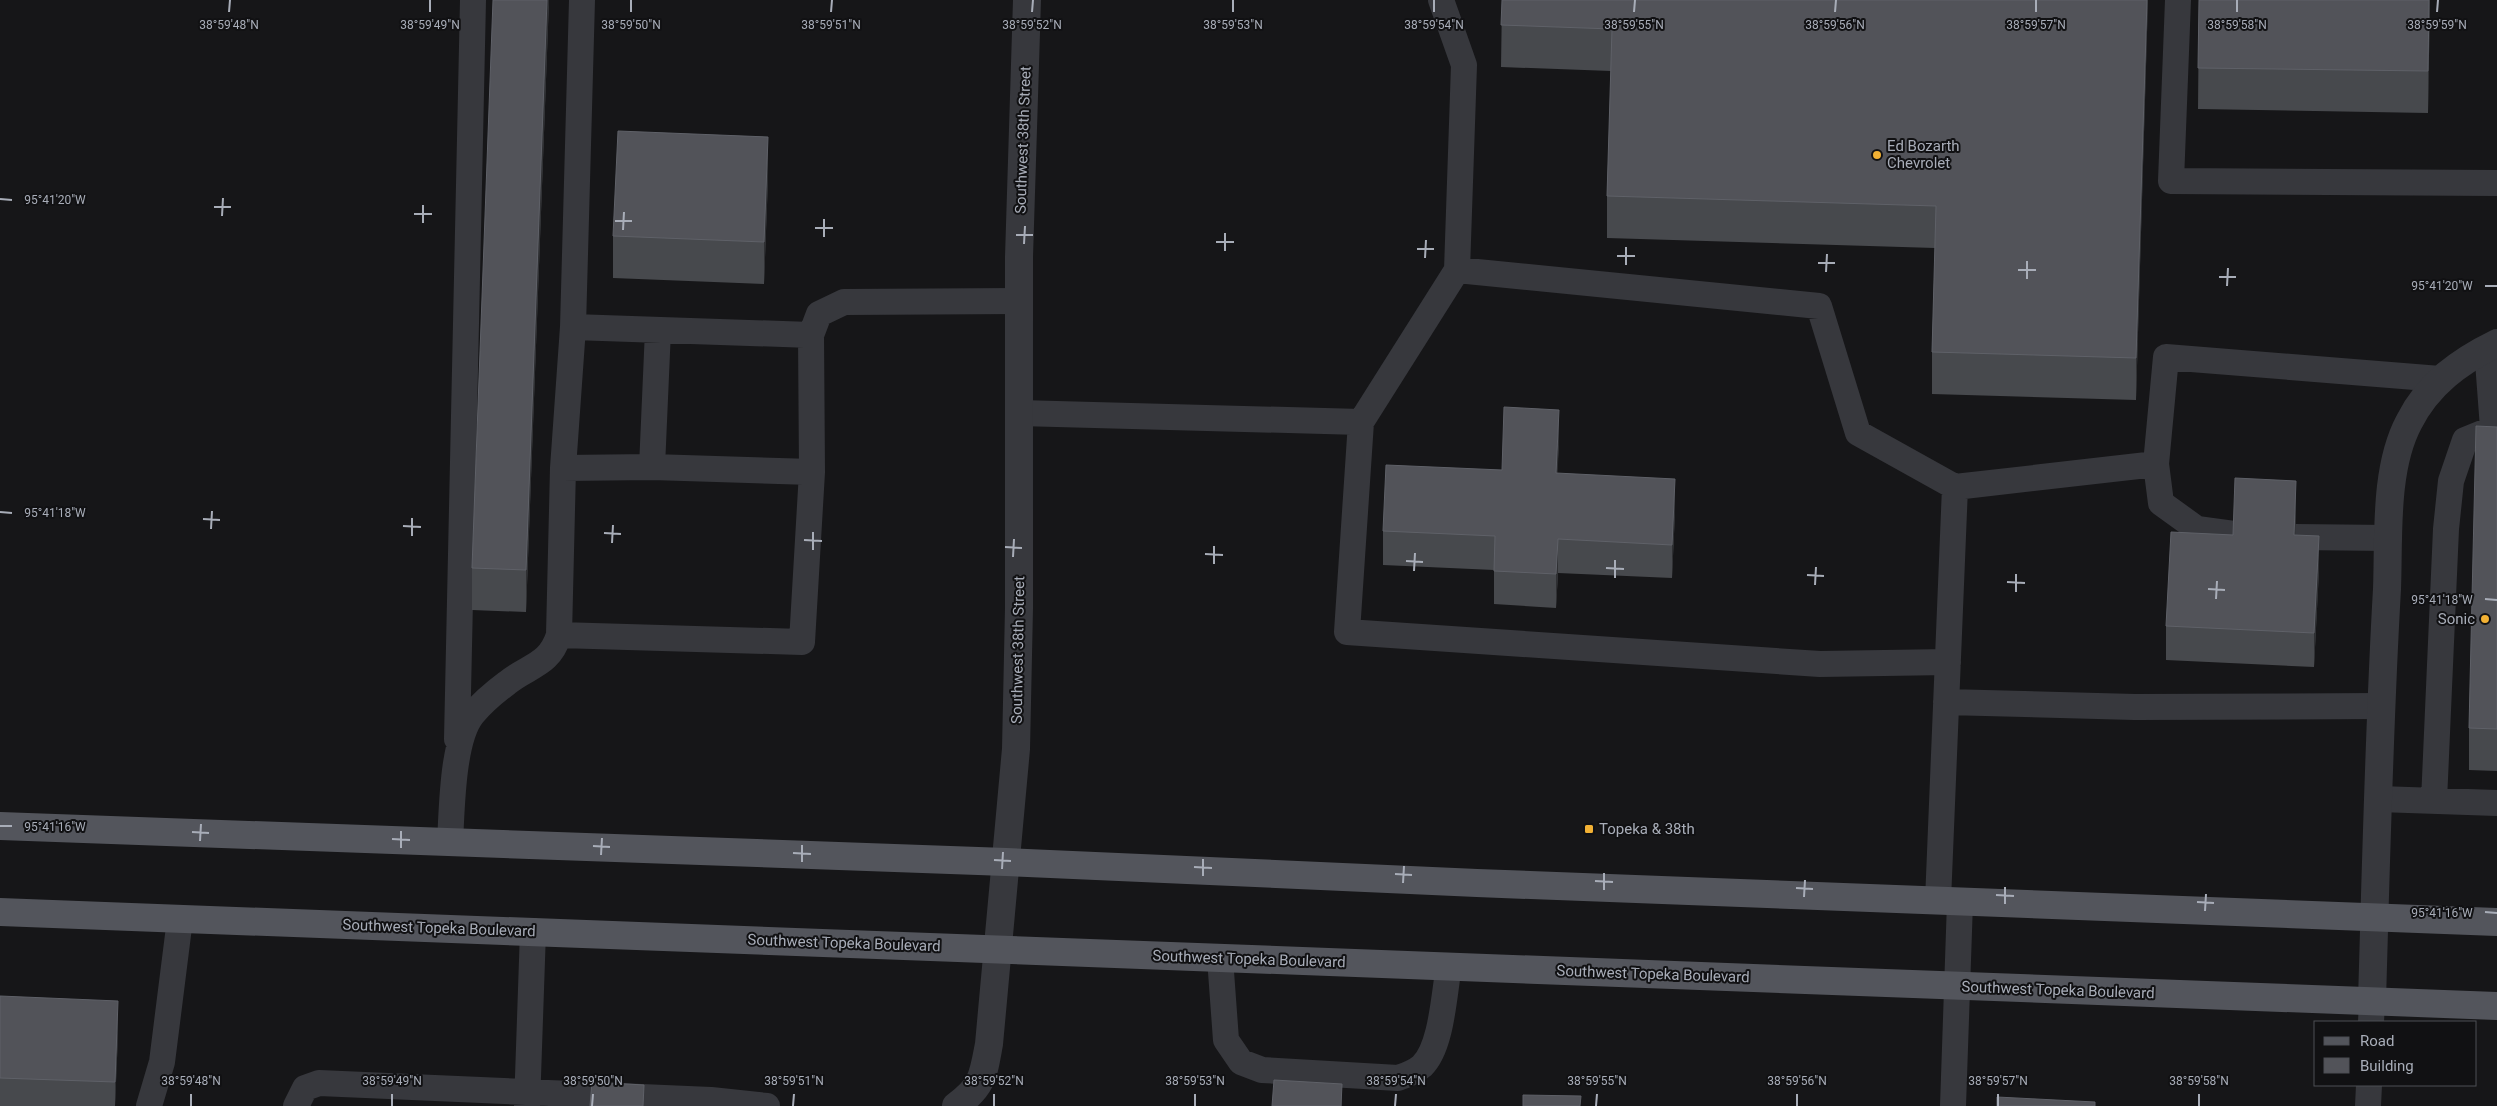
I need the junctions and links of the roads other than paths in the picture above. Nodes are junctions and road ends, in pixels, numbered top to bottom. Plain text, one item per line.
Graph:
1 (473, 0) edge
2 (582, 0) edge
3 (1027, 0) edge
4 (1441, 0) edge
5 (2178, 0) edge
6 (2497, 182) edge
7 (1457, 270) junction
8 (1019, 301) junction
9 (573, 327) junction
10 (658, 330) junction
11 (812, 335) junction
12 (2492, 345) edge
13 (2440, 379) junction
14 (1019, 413) junction
15 (1361, 422) junction
16 (2495, 427) edge
17 (2156, 464) junction
18 (652, 467) junction
19 (562, 468) junction
20 (812, 472) junction
21 (1955, 487) junction
22 (2234, 534) edge
23 (2295, 537) edge
24 (2389, 538) junction
25 (559, 635) junction
26 (1948, 662) junction
27 (1946, 702) junction
28 (2380, 706) junction
29 (456, 755) junction
30 (2379, 799) junction
31 (2434, 801) junction
32 (2497, 803) edge
33 (0, 826) edge
34 (450, 842) junction
35 (1006, 862) junction
36 (1949, 902) junction
37 (0, 912) edge
38 (2375, 918) junction
39 (180, 919) junction
40 (2497, 922) edge
41 (533, 931) junction
42 (999, 949) junction
43 (1220, 958) junction
44 (1448, 966) junction
45 (1957, 986) junction
46 (2497, 1006) edge
47 (2372, 1012) edge
48 (2369, 1086) edge
49 (527, 1099) edge
50 (149, 1106) edge
51 (296, 1106) edge
52 (767, 1106) edge
53 (956, 1106) edge
54 (1953, 1106) edge
55 (2368, 1106) edge

1 - 29 lane
2 - 9 lane
3 - 8 street, Southwest 38th Street
4 - 7 lane
5 - 6 lane
7 - 15 lane
7 - 21 lane
8 - 11 lane
8 - 14 street, Southwest 38th Street
9 - 10 lane
9 - 19 lane
10 - 11 lane
10 - 18 lane
11 - 20 lane
12 - 13 street
12 - 16 lane
13 - 17 lane
13 - 24 street
14 - 15 lane
14 - 35 street, Southwest 38th Street
15 - 26 lane
16 - 31 lane
17 - 21 lane
17 - 22 lane
18 - 19 lane
18 - 20 lane
19 - 25 lane
20 - 25 lane
21 - 26 lane
23 - 24 lane
24 - 28 street
25 - 29 lane
26 - 27 lane
27 - 28 lane
27 - 36 lane
28 - 30 street
29 - 34 lane
30 - 31 lane
30 - 38 street
31 - 32 lane
33 - 34 main road
34 - 35 main road
35 - 36 main road
35 - 42 street, Southwest 38th Street
36 - 38 main road
36 - 45 lane
37 - 39 main road, Southwest Topeka Boulevard
38 - 40 main road
38 - 47 street
39 - 41 main road, Southwest Topeka Boulevard
39 - 50 lane
41 - 42 main road, Southwest Topeka Boulevard
41 - 49 lane
42 - 43 main road, Southwest Topeka Boulevard
42 - 53 street, Southwest 38th Street
43 - 44 main road, Southwest Topeka Boulevard
43 - 44 lane
44 - 45 main road, Southwest Topeka Boulevard
45 - 47 main road, Southwest Topeka Boulevard
45 - 54 lane
46 - 47 main road, Southwest Topeka Boulevard
48 - 55 lane
49 - 51 lane
49 - 52 lane

